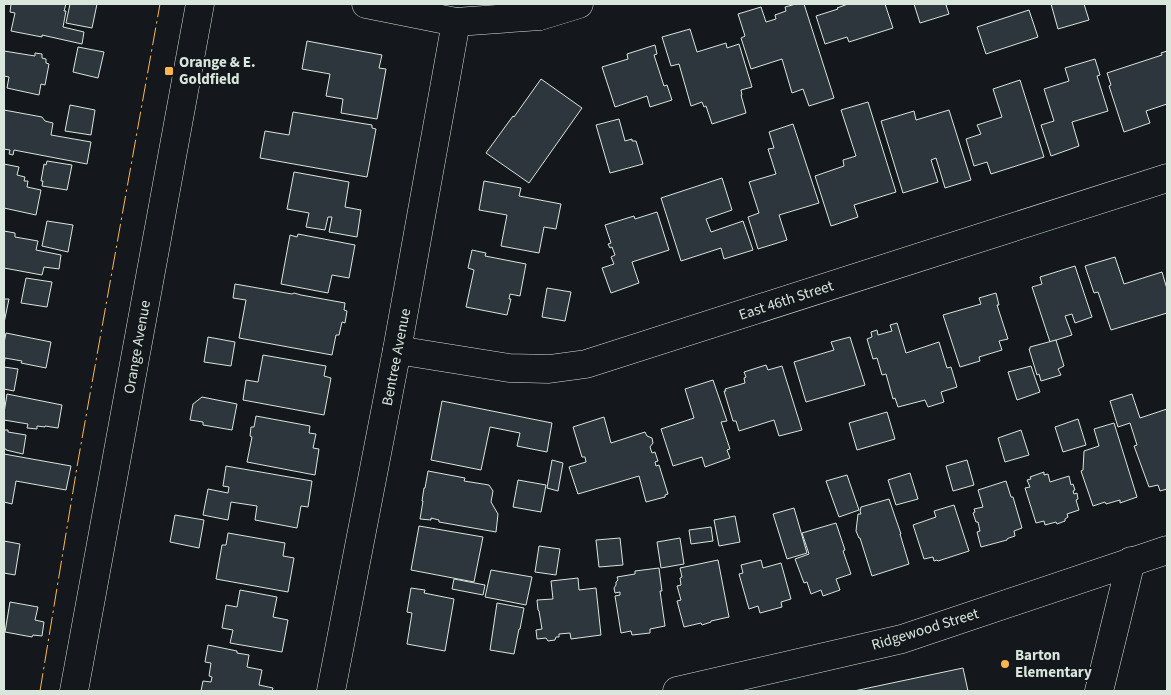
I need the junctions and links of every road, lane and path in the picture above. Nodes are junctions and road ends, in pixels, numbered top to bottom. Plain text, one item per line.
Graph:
1 (200, 4) edge
2 (366, 4) edge
3 (579, 4) edge
4 (456, 22) junction
5 (1167, 178) edge
6 (398, 350) junction
7 (1167, 550) edge
8 (1131, 562) junction
9 (74, 691) edge
10 (331, 691) edge
11 (677, 691) edge
12 (1099, 691) edge

1 - 9 street, Orange Avenue
2 - 4 street
3 - 4 street
4 - 6 street, Bentree Avenue
5 - 6 street, East 46th Street
6 - 10 street, Bentree Avenue
7 - 8 street, Ridgewood Street
8 - 11 street, Ridgewood Street
8 - 12 street

